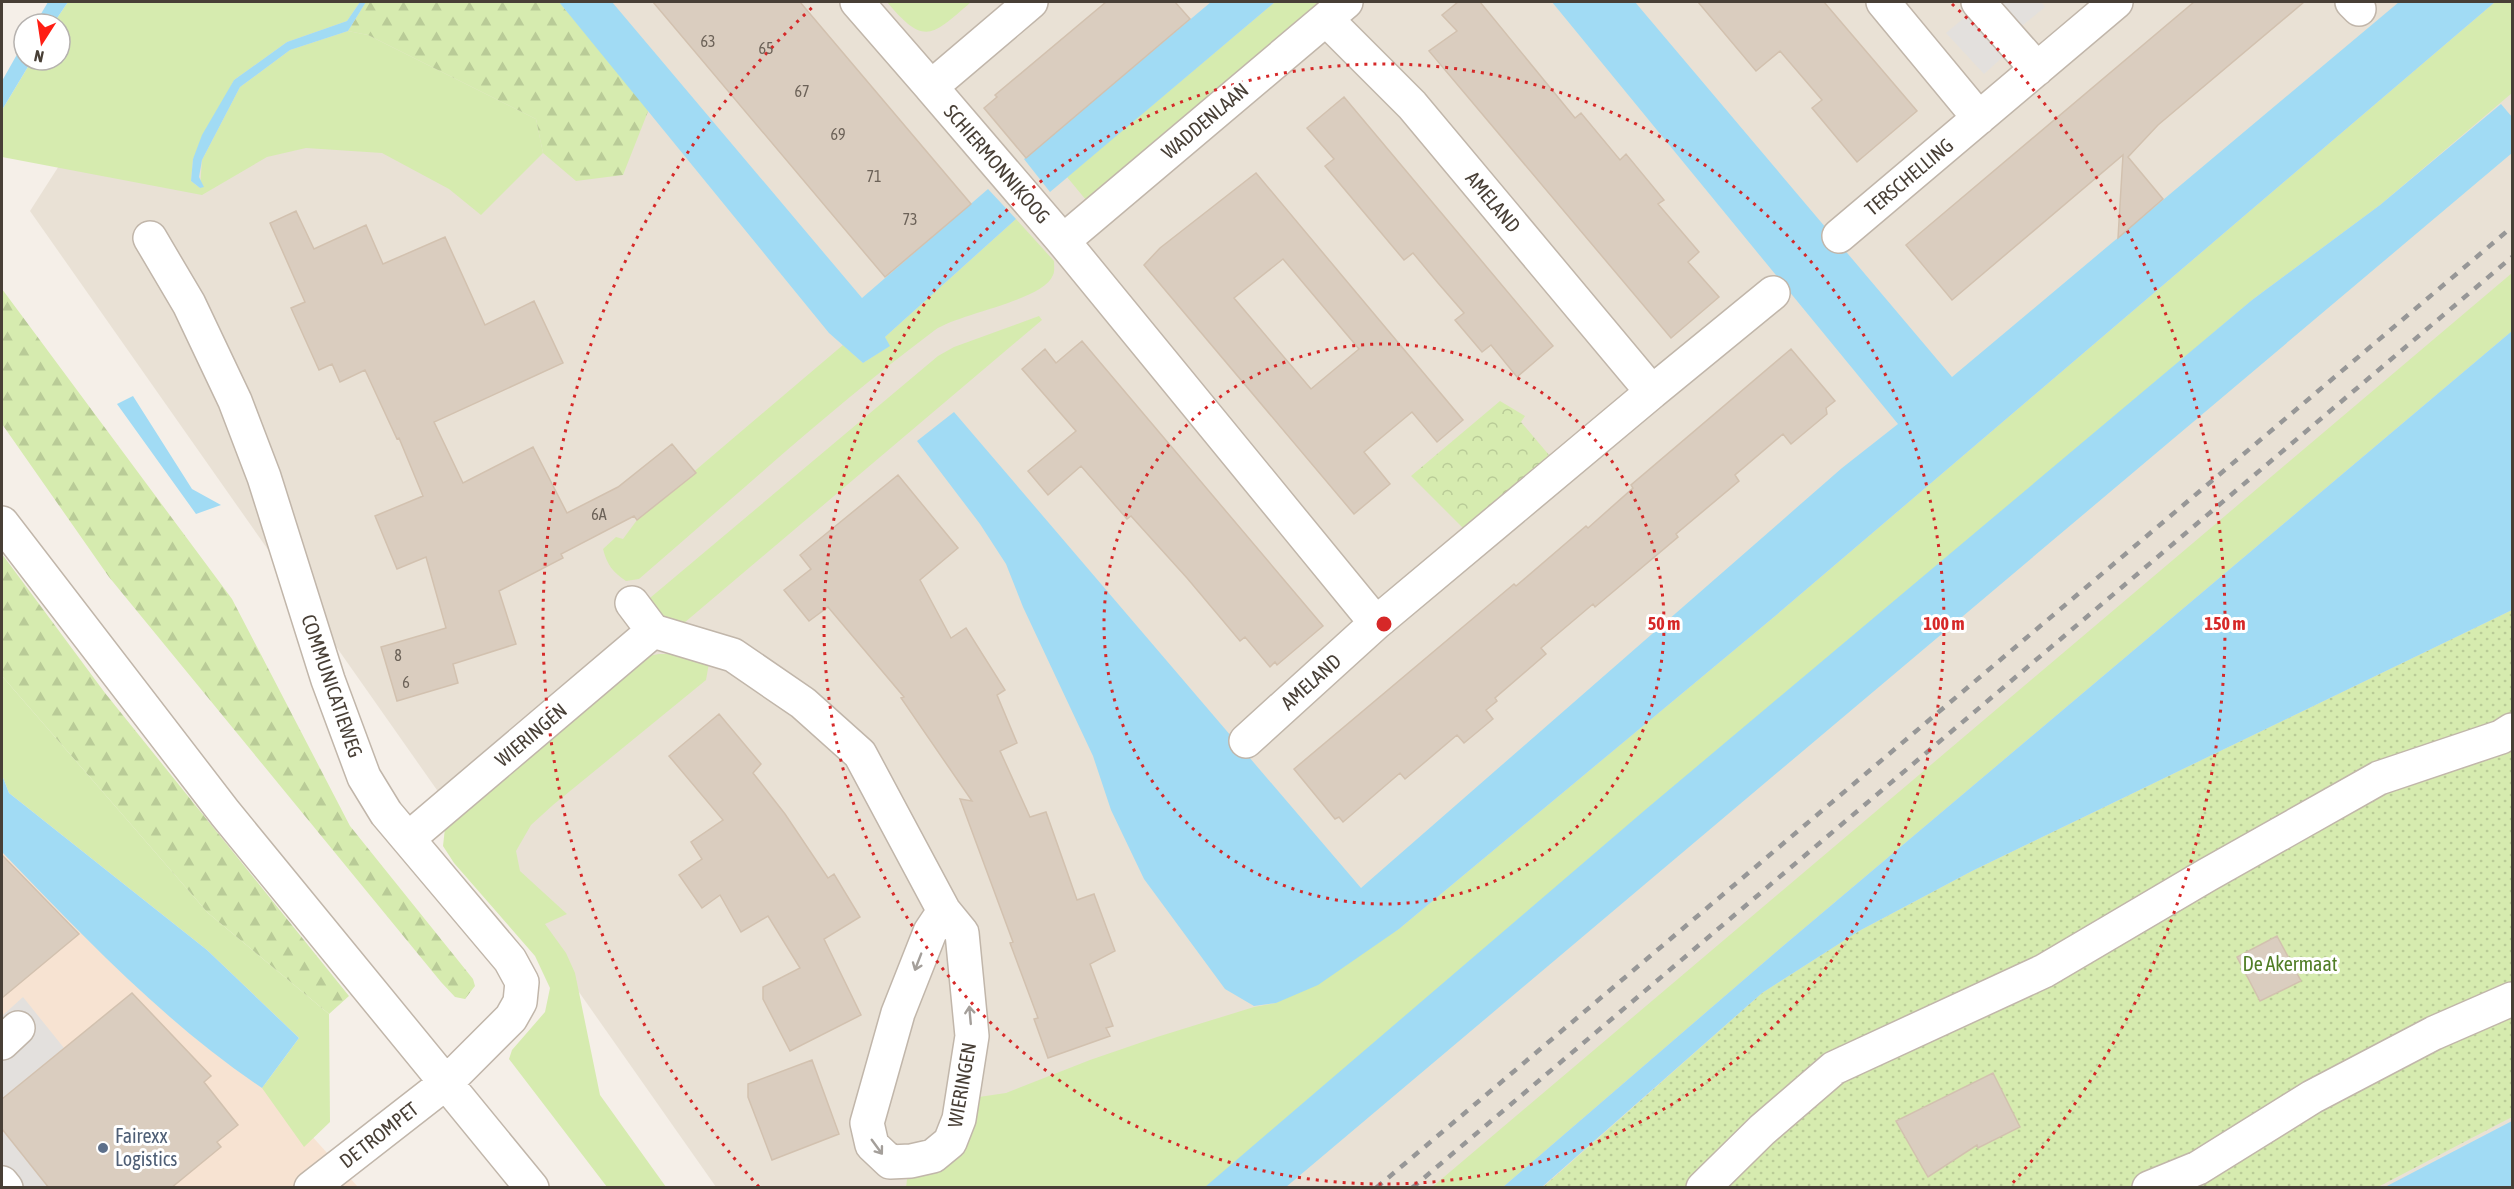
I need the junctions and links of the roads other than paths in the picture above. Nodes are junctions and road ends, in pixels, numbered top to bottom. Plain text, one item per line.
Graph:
1 (857, 2) edge
2 (1031, 2) edge
3 (1883, 2) edge
4 (1978, 2) edge
5 (2116, 2) edge
6 (1336, 10) edge
7 (2037, 69) junction
8 (931, 87) junction
9 (1979, 117) junction
10 (1839, 236) dead end
11 (150, 238) dead end
12 (1063, 241) junction
13 (1773, 293) dead end
14 (1652, 392) junction
15 (2, 523) edge
16 (632, 603) dead end
17 (1376, 622) junction
18 (653, 631) junction
19 (2512, 730) edge
20 (1246, 741) dead end
21 (409, 838) junction
22 (944, 911) junction
23 (2512, 999) edge
24 (447, 1082) junction
25 (2, 1183) edge
26 (6, 1188) edge
27 (311, 1188) edge
28 (532, 1188) edge
29 (1703, 1188) edge
30 (2149, 1188) edge

1 - 8 street, SCHIERMONNIKOOG
2 - 8 street, SCHIERMONNIKOOG
3 - 9 street
4 - 7 street
5 - 7 street, TERSCHELLING
6 - 12 street, WADDENLAAN
6 - 14 street, AMELAND
7 - 9 street, TERSCHELLING
8 - 12 street, SCHIERMONNIKOOG
9 - 10 street, TERSCHELLING
11 - 21 street, COMMUNICATIEWEG
12 - 17 street
13 - 14 street, AMELAND
14 - 17 street, AMELAND
15 - 24 street
16 - 18 street
17 - 20 street, AMELAND
18 - 21 street, WIERINGEN
18 - 22 street, WIERINGEN
19 - 29 street
21 - 24 street, COMMUNICATIEWEG
22 -> 22 street, WIERINGEN
23 - 30 street
24 - 27 street, DE TROMPET
24 - 28 street
25 - 26 street

